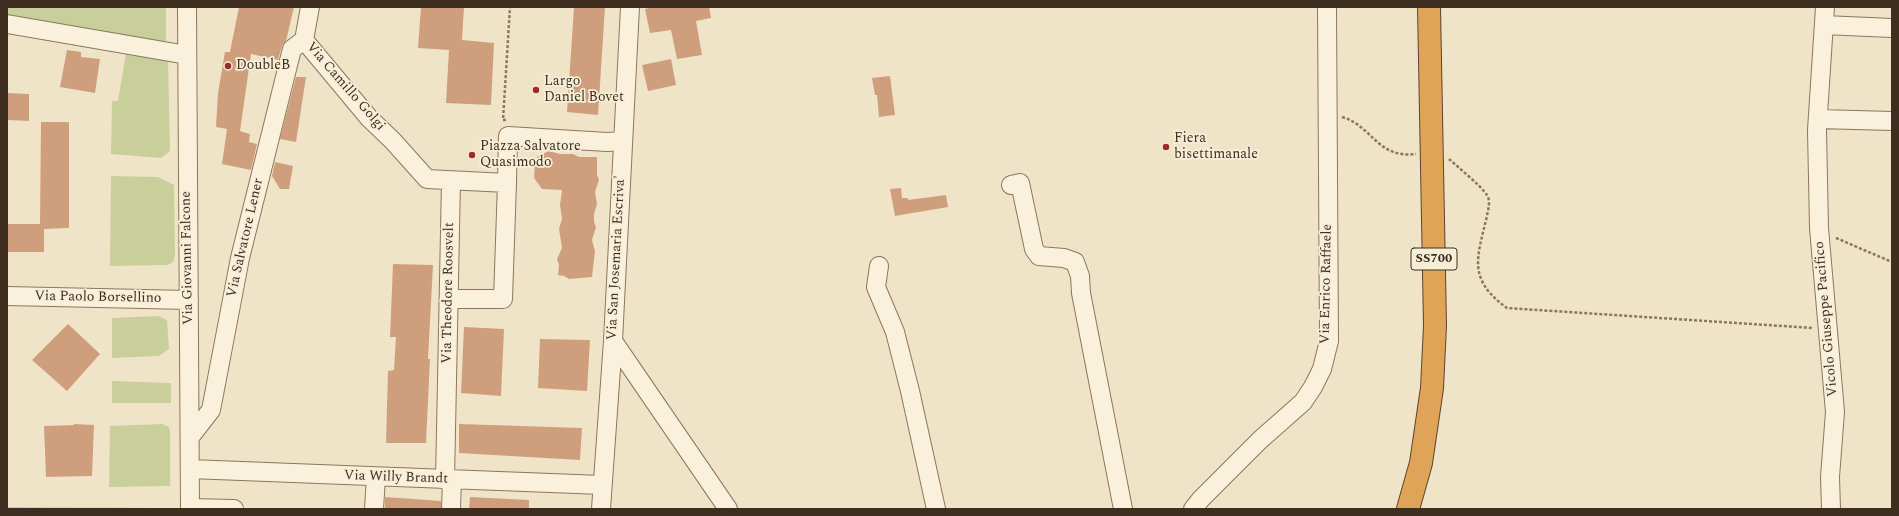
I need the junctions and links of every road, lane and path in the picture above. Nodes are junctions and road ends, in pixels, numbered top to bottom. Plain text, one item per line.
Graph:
1 (186, 7) edge
2 (310, 7) edge
3 (510, 7) edge
4 (630, 7) edge
5 (1327, 7) edge
6 (1429, 7) edge
7 (1825, 7) edge
8 (7, 24) edge
9 (1824, 25) junction
10 (1892, 28) edge
11 (304, 40) junction
12 (187, 55) junction
13 (1328, 113) junction
14 (503, 120) dead end
15 (1892, 121) edge
16 (1818, 124) junction
17 (623, 140) junction
18 (1421, 153) dead end
19 (1448, 158) dead end
20 (451, 181) junction
21 (507, 183) junction
22 (1010, 184) dead end
23 (1819, 228) junction
24 (1892, 262) edge
25 (879, 266) dead end
26 (7, 286) edge
27 (189, 294) junction
28 (7, 296) edge
29 (449, 299) junction
30 (1827, 328) junction
31 (613, 341) junction
32 (190, 438) junction
33 (190, 469) junction
34 (376, 477) junction
35 (448, 480) junction
36 (602, 485) junction
37 (190, 508) edge
38 (234, 509) edge
39 (374, 509) edge
40 (452, 509) edge
41 (601, 509) edge
42 (728, 509) edge
43 (936, 509) edge
44 (1123, 509) edge
45 (1193, 509) edge
46 (1408, 509) edge
47 (1831, 509) edge

1 - 12 street, Via Giovanni Falcone
2 - 11 street, Via Camillo Golgi
3 - 14 path
4 - 17 street, Via San Josemaria Escriva'
5 - 13 street, Via Enrico Raffaele
6 - 46 highway, SS700
7 - 9 street, Vicolo Giuseppe Pacifico
8 - 12 street
9 - 10 street
9 - 16 street, Vicolo Giuseppe Pacifico
11 - 20 street, Via Camillo Golgi
11 - 32 street, Via Salvatore Lener
12 - 27 street, Via Giovanni Falcone
13 - 18 path
13 - 45 street, Via Enrico Raffaele
15 - 16 street
16 - 23 street, Vicolo Giuseppe Pacifico
17 - 21 street
17 - 31 street, Via San Josemaria Escriva'
19 - 30 path
20 - 21 street
20 - 29 street, Via Theodore Roosvelt
21 - 29 street
22 - 44 street
23 - 24 path
23 - 30 street, Vicolo Giuseppe Pacifico
25 - 43 street
26 - 27 street, Via Paolo Borsellino
27 - 28 street, Via Paolo Borsellino
27 - 32 street, Via Giovanni Falcone
29 - 35 street, Via Theodore Roosvelt
30 - 47 street, Vicolo Giuseppe Pacifico
31 - 36 street, Via San Josemaria Escriva'
31 - 42 street
32 - 33 street, Via Giovanni Falcone
33 - 34 street, Via Willy Brandt
33 - 37 street, Via Giovanni Falcone
34 - 35 street, Via Willy Brandt
34 - 39 street
35 - 36 street, Via Willy Brandt
35 - 40 street, Via Theodore Roosvelt
36 - 41 street, Via San Josemaria Escriva'
37 - 38 street

